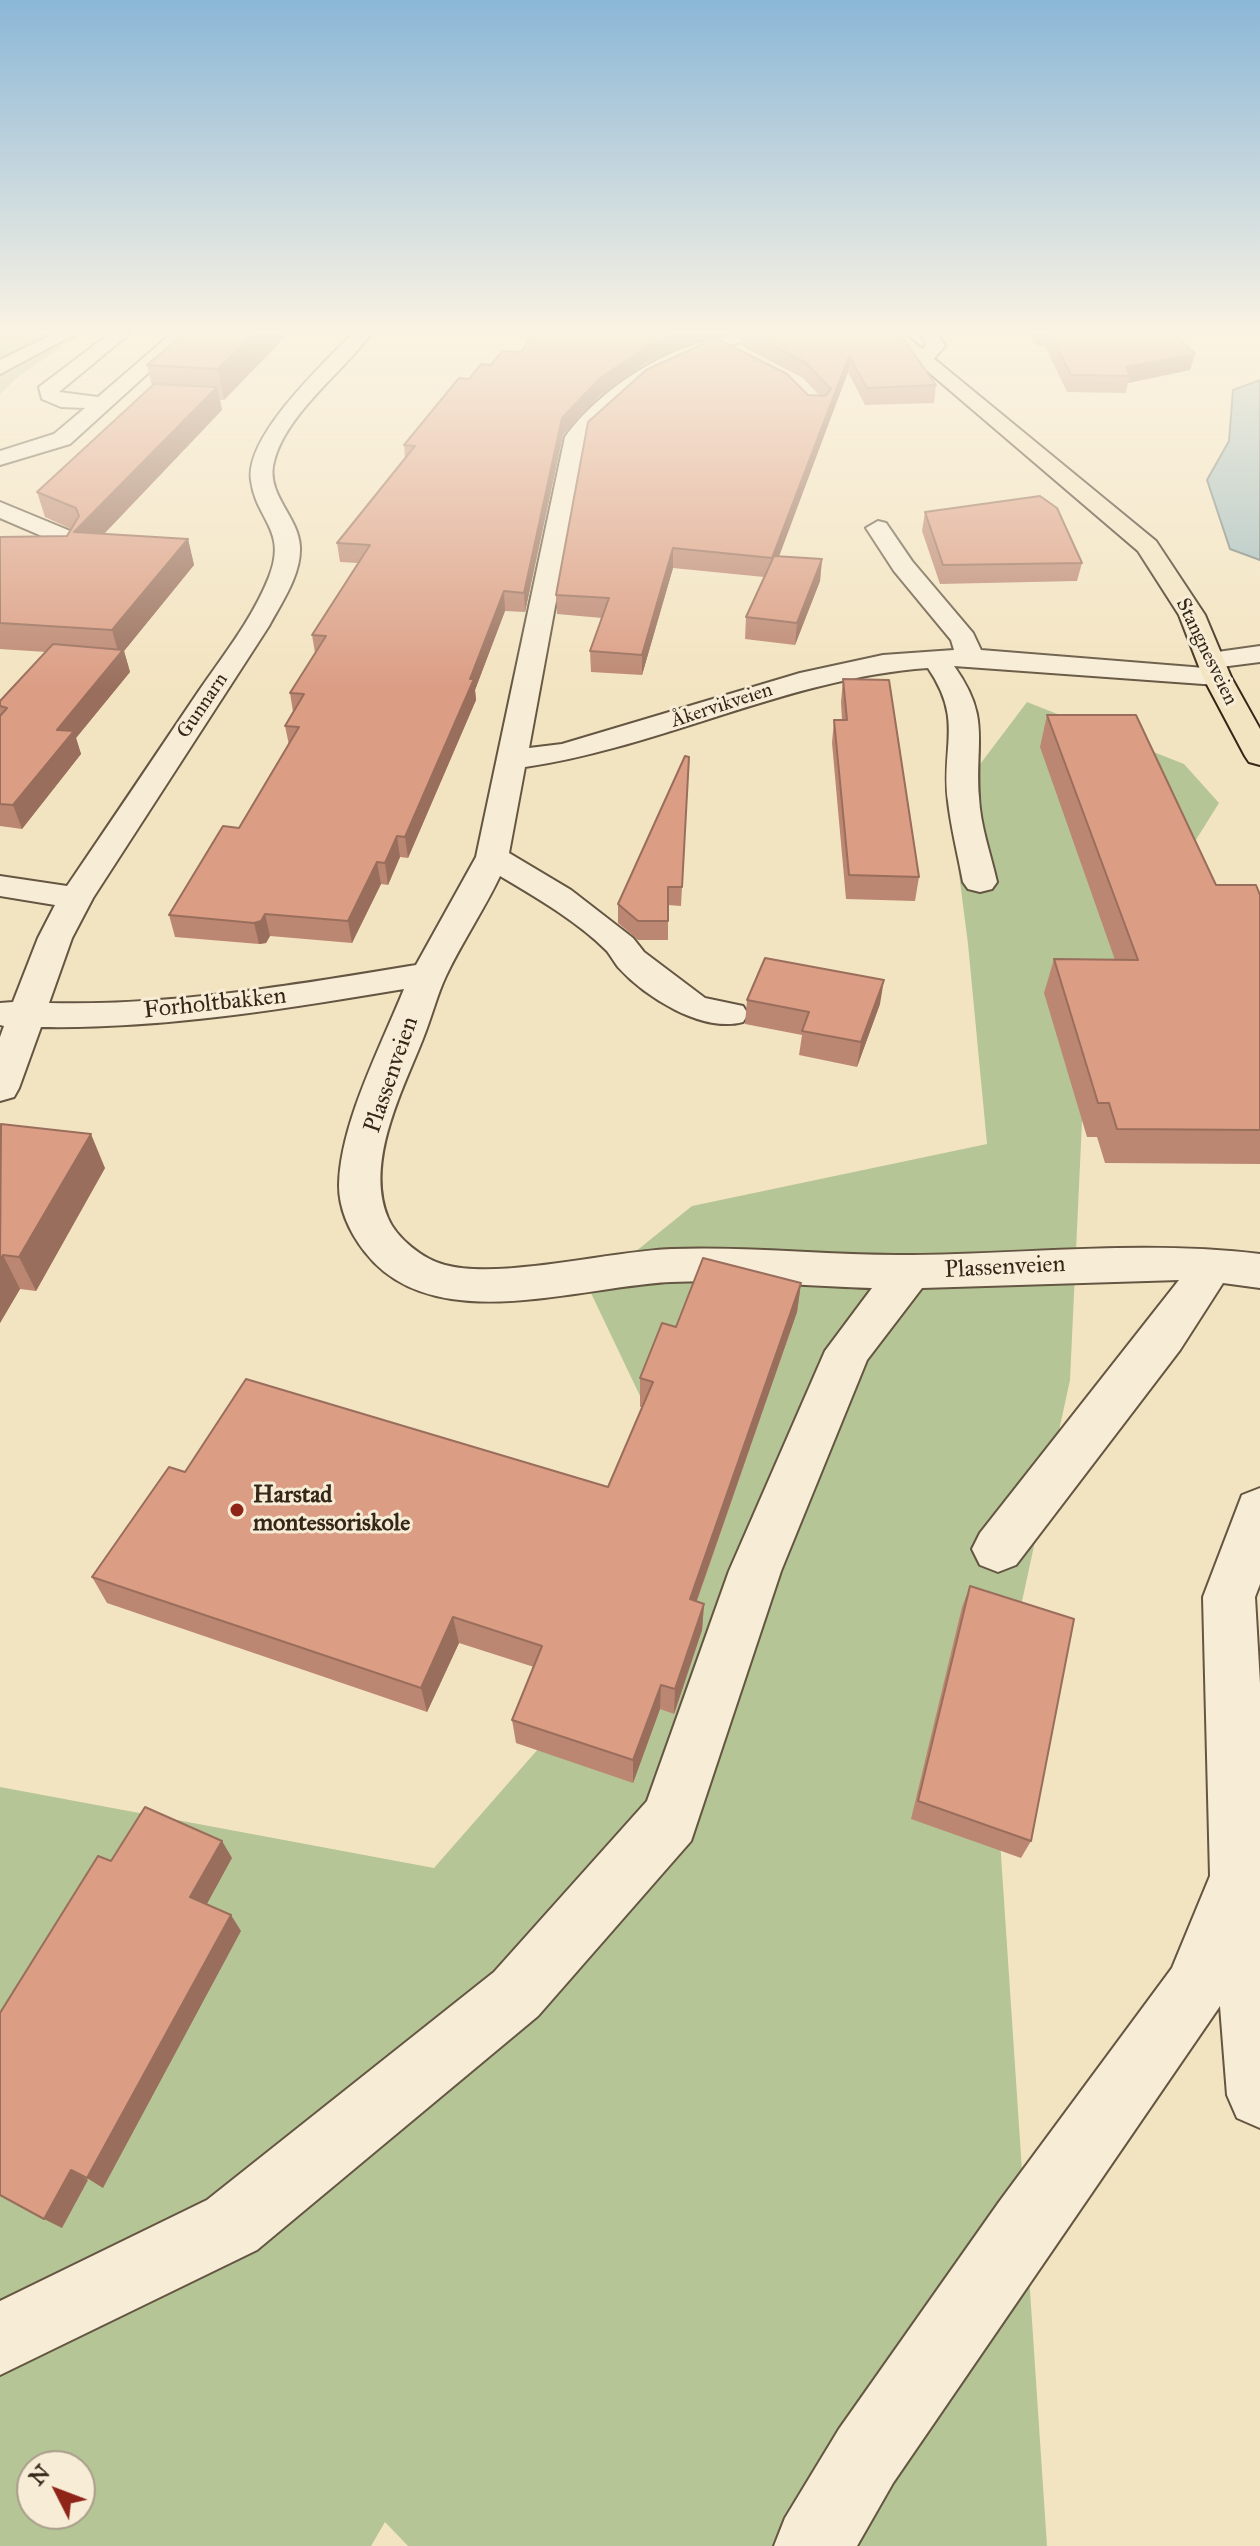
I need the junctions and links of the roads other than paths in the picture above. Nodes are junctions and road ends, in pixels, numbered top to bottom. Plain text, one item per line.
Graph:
1 (266, 453) edge
2 (573, 453) edge
3 (1035, 453) edge
4 (0, 509) edge
5 (878, 528) dead end
6 (0, 553) edge
7 (65, 553) junction
8 (7, 580) edge
9 (1260, 654) edge
10 (970, 657) junction
11 (935, 659) junction
12 (1215, 668) junction
13 (1260, 756) edge
14 (510, 760) junction
15 (492, 857) junction
16 (980, 882) dead end
17 (0, 886) edge
18 (76, 898) junction
19 (429, 974) junction
20 (730, 1014) dead end
21 (14, 1015) edge
22 (0, 1088) edge
23 (1206, 1267) junction
24 (1260, 1271) edge
25 (910, 1272) junction
26 (1260, 1510) edge
27 (998, 1549) dead end
28 (1240, 1876) junction
29 (1260, 2095) edge
30 (0, 2339) edge
31 (813, 2546) edge

1 - 18 street, Gunnarn
2 - 14 street, Plassenveien
3 - 12 main road, Stangnesveien
4 - 7 street
5 - 10 street
6 - 7 street
7 - 8 street
9 - 12 street, Åkervikveien
10 - 11 street, Åkervikveien
10 - 12 street, Åkervikveien
11 - 14 street, Åkervikveien
11 - 16 street
12 - 13 main road, Stangnesveien
14 - 15 street, Plassenveien
15 - 19 street, Plassenveien
15 - 20 street
17 - 18 street
18 - 21 street, Gunnarn
19 - 21 street, Forholtbakken
19 - 25 street, Plassenveien
21 - 22 street, Gunnarn
23 - 24 street, Plassenveien
23 - 25 street, Plassenveien
23 - 27 street
25 - 30 street
26 - 28 street
28 - 29 street
28 - 31 street

